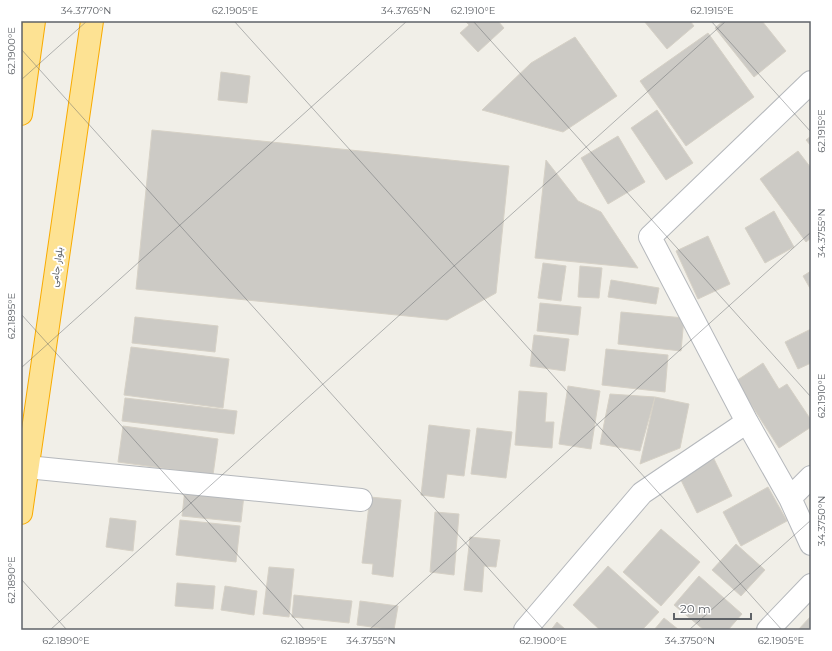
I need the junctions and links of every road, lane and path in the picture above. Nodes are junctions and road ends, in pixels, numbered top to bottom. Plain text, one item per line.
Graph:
1 (34, 21) edge
2 (92, 21) edge
3 (811, 82) edge
4 (21, 114) edge
5 (747, 422) junction
6 (27, 468) junction
7 (811, 477) edge
8 (790, 498) junction
9 (361, 500) dead end
10 (21, 513) edge
11 (811, 544) edge
12 (811, 585) edge
13 (525, 630) edge
14 (768, 630) edge

1 - 4 highway
2 - 6 highway, بلوار جامی
3 - 5 street
5 - 8 street
5 - 13 street
6 - 9 street
6 - 10 highway, بلوار جامی
7 - 8 street
8 - 11 street
12 - 14 street

